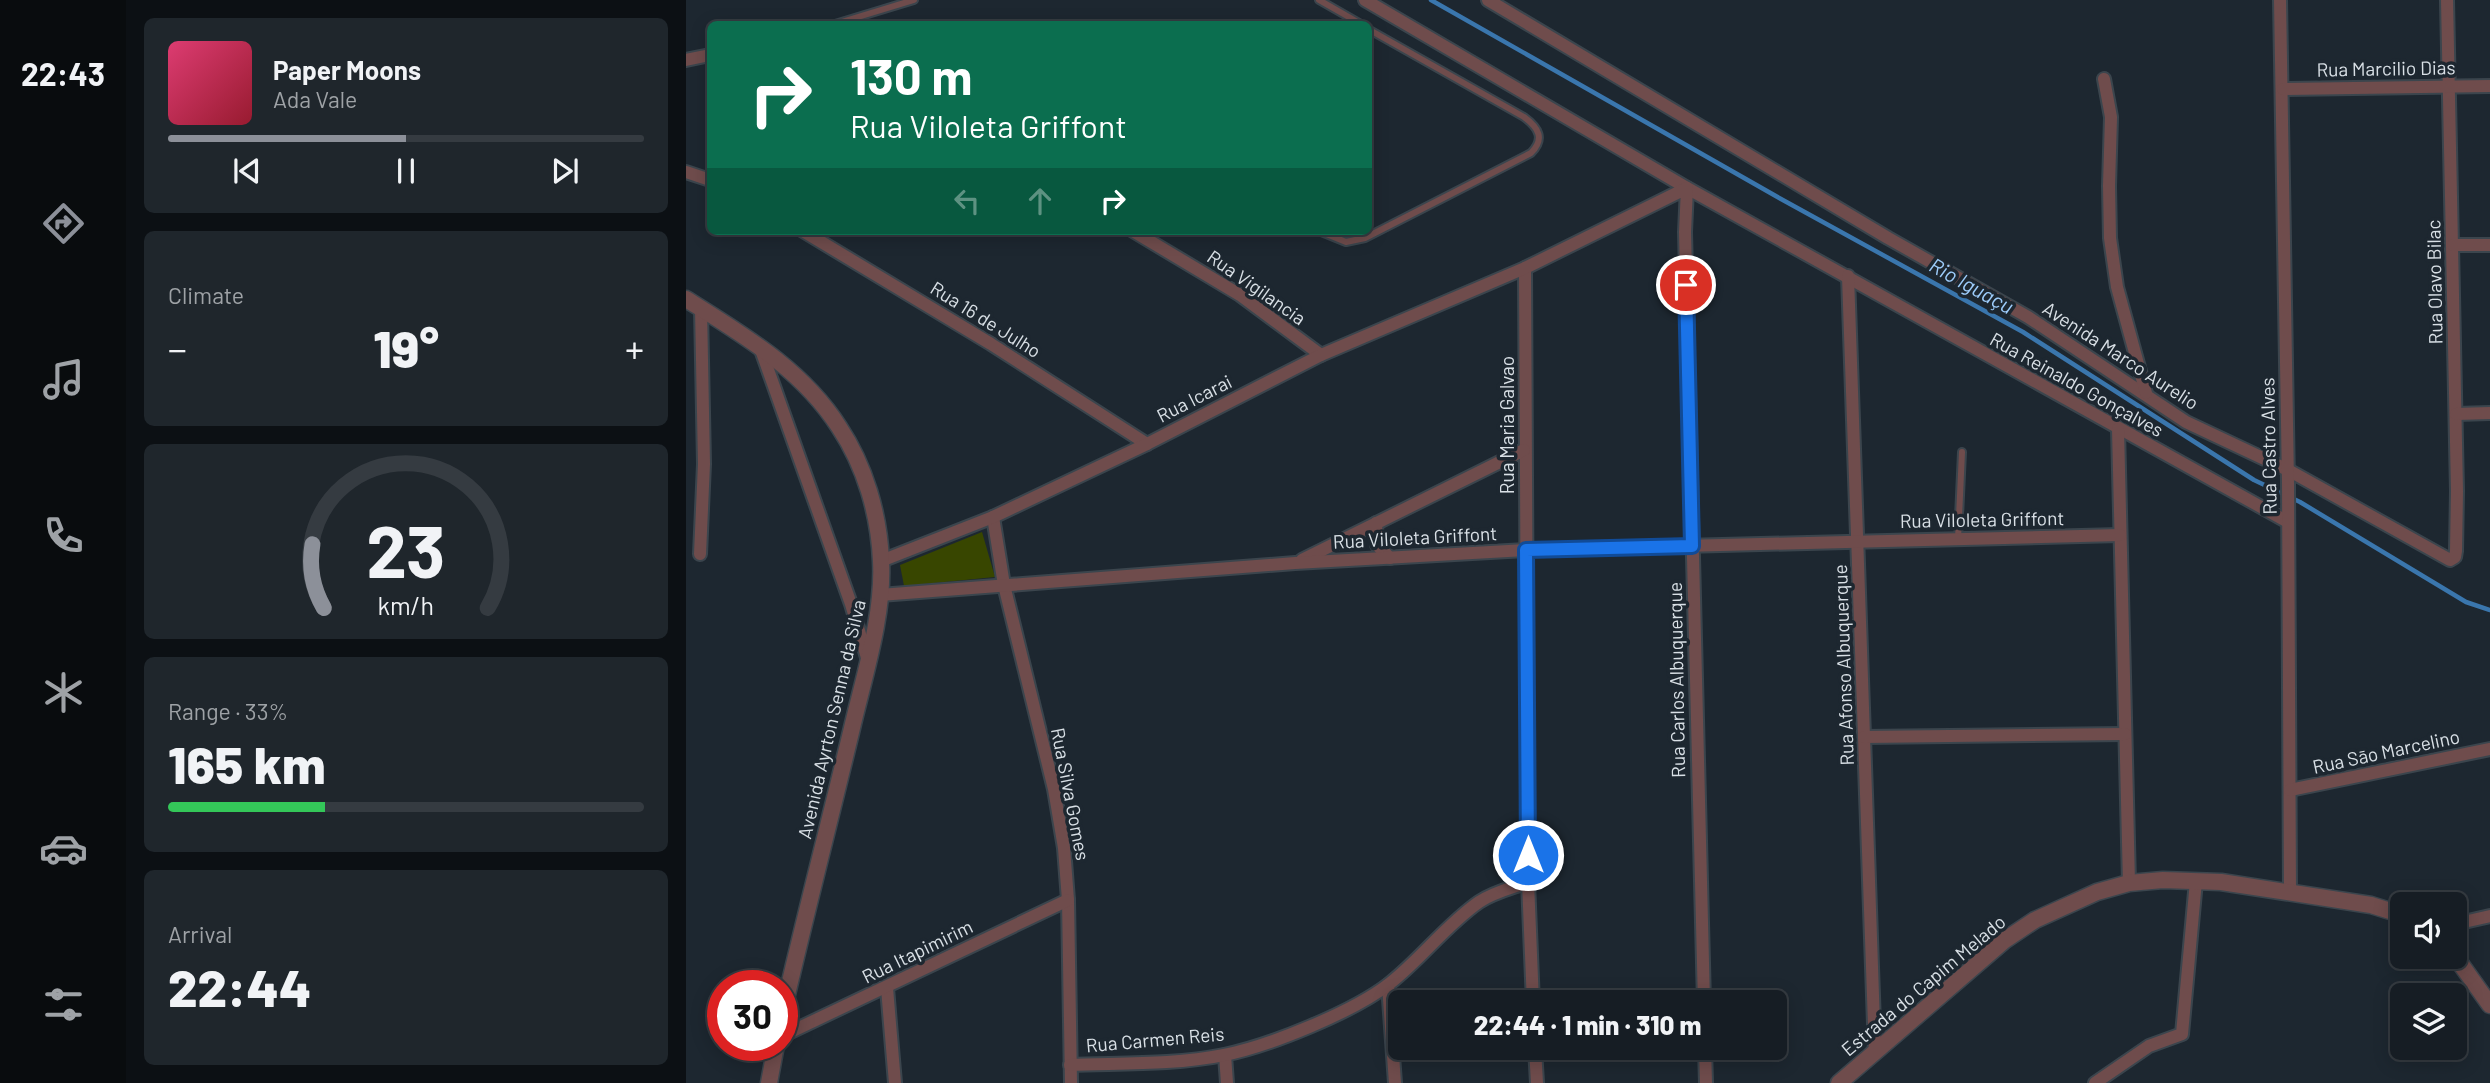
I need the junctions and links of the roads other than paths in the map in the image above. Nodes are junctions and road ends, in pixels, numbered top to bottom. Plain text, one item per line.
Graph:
1 (914, 0) edge
2 (1319, 0) edge
3 (1365, 0) edge
4 (1488, 0) edge
5 (2280, 0) edge
6 (2447, 0) edge
7 (845, 21) edge
8 (1356, 21) edge
9 (1372, 31) edge
10 (707, 56) edge
11 (686, 60) edge
12 (2104, 79) dead end
13 (2490, 86) edge
14 (2449, 87) junction
15 (2283, 89) junction
16 (686, 172) edge
17 (707, 179) edge
18 (1687, 188) junction
19 (1372, 234) edge
20 (810, 235) edge
21 (1140, 235) edge
22 (1329, 235) edge
23 (1371, 235) edge
24 (2453, 245) junction
25 (2490, 245) edge
26 (1525, 268) junction
27 (1848, 276) junction
28 (686, 299) edge
29 (701, 308) junction
30 (759, 345) junction
31 (1321, 355) junction
32 (2146, 393) junction
33 (2490, 413) edge
34 (2456, 414) junction
35 (2118, 429) junction
36 (1147, 444) junction
37 (1524, 450) junction
38 (1962, 452) dead end
39 (2288, 476) junction
40 (993, 517) junction
41 (2288, 518) junction
42 (1376, 523) junction
43 (2120, 535) junction
44 (1958, 538) junction
45 (1859, 541) junction
46 (1692, 546) junction
47 (1526, 550) junction
48 (700, 554) dead end
49 (1391, 558) junction
50 (2450, 560) joint
51 (881, 561) junction
52 (1295, 563) junction
53 (1004, 585) junction
54 (880, 595) junction
55 (868, 661) junction
56 (2125, 734) junction
57 (1864, 737) junction
58 (2490, 749) edge
59 (2290, 790) junction
60 (2196, 881) junction
61 (1528, 882) junction
62 (2129, 883) junction
63 (2290, 891) junction
64 (1068, 900) junction
65 (2390, 911) edge
66 (2490, 916) edge
67 (2467, 921) edge
68 (2464, 969) edge
69 (793, 970) edge
70 (1388, 985) junction
71 (887, 988) junction
72 (1532, 990) edge
73 (1704, 990) edge
74 (2490, 1005) edge
75 (798, 1029) edge
76 (1875, 1052) junction
77 (1225, 1055) junction
78 (1535, 1060) edge
79 (1705, 1060) edge
80 (773, 1061) edge
81 (1070, 1065) junction
82 (769, 1083) edge
83 (895, 1083) edge
84 (1071, 1083) edge
85 (1227, 1083) edge
86 (1395, 1083) edge
87 (1536, 1083) edge
88 (1706, 1083) edge
89 (1839, 1083) edge
90 (2095, 1083) edge

1 - 7 lane
2 - 8 lane
3 - 18 street, Rua Reinaldo Gonçalves
4 - 32 street, Avenida Marco Aurelio
5 - 15 street, Rua Castro Alves
6 - 14 street, Rua Olavo Bilac
9 - 19 lane
10 - 11 street
12 - 32 street
13 - 14 street, Rua Marcilio Dias
14 - 15 street, Rua Marcilio Dias
14 - 24 street, Rua Olavo Bilac
15 - 39 street, Rua Castro Alves
16 - 17 street
18 - 26 street, Rua Icarai
18 - 27 street, Rua Reinaldo Gonçalves
18 - 46 street, Rua Carlos Albuquerque
20 - 36 street, Rua 16 de Julho
21 - 31 street, Rua Vigilancia
22 - 23 lane
24 - 25 street
24 - 34 street, Rua Olavo Bilac
26 - 31 street, Rua Icarai
26 - 37 street, Rua Maria Galvao
27 - 35 street, Rua Reinaldo Gonçalves
27 - 45 street, Rua Afonso Albuquerque
28 - 29 street, Avenida Ayrton Senna da Silva
29 - 30 street, Avenida Ayrton Senna da Silva
29 - 48 street
30 - 51 street, Avenida Ayrton Senna da Silva
30 - 55 street
31 - 36 street, Rua Icarai
32 - 39 street, Avenida Marco Aurelio
33 - 34 street
34 - 50 street, Rua Olavo Bilac
35 - 41 street, Rua Reinaldo Gonçalves
35 - 43 street
36 - 40 street, Rua Icarai
37 - 42 street
37 - 47 street, Rua Maria Galvao
38 - 44 lane
39 - 41 street, Rua Castro Alves
39 - 50 street, Avenida Marco Aurelio
40 - 51 street, Rua Icarai
40 - 53 street, Rua Silva Gomes
41 - 59 street, Rua Castro Alves
42 - 49 street
42 - 52 street
43 - 44 street, Rua Viloleta Griffont
43 - 56 street
44 - 45 street, Rua Viloleta Griffont
45 - 46 street, Rua Viloleta Griffont
45 - 57 street, Rua Afonso Albuquerque
46 - 47 street, Rua Viloleta Griffont
46 - 73 street, Rua Carlos Albuquerque
47 - 49 street, Rua Viloleta Griffont
47 - 61 street, Rua Maria Galvao
49 - 52 street, Rua Viloleta Griffont
51 - 54 street, Avenida Ayrton Senna da Silva
52 - 53 street, Rua Viloleta Griffont
53 - 54 street, Rua Viloleta Griffont
53 - 64 street, Rua Silva Gomes
54 - 55 street, Avenida Ayrton Senna da Silva
55 - 69 street, Avenida Ayrton Senna da Silva
56 - 57 street
56 - 62 street
57 - 76 street, Rua Afonso Albuquerque
58 - 59 street, Rua Sāo Marcelino
59 - 63 street, Rua Castro Alves
60 - 62 street, Estrada do Capim Melado
60 - 63 street, Estrada do Capim Melado
60 - 90 street
61 - 70 street, Rua Carmen Reis
61 - 72 street, Rua Maria Galvao
62 - 76 street, Estrada do Capim Melado
63 - 65 street, Estrada do Capim Melado
64 - 71 street, Rua Itapimirim
64 - 81 street, Rua Silva Gomes
66 - 67 street
68 - 74 street
70 - 77 street, Rua Carmen Reis
70 - 86 street
71 - 75 street, Rua Itapimirim
71 - 83 street
76 - 89 street, Estrada do Capim Melado
77 - 81 street, Rua Carmen Reis
77 - 85 street
78 - 87 street
79 - 88 street
80 - 82 street
81 - 84 street, Rua Silva Gomes

